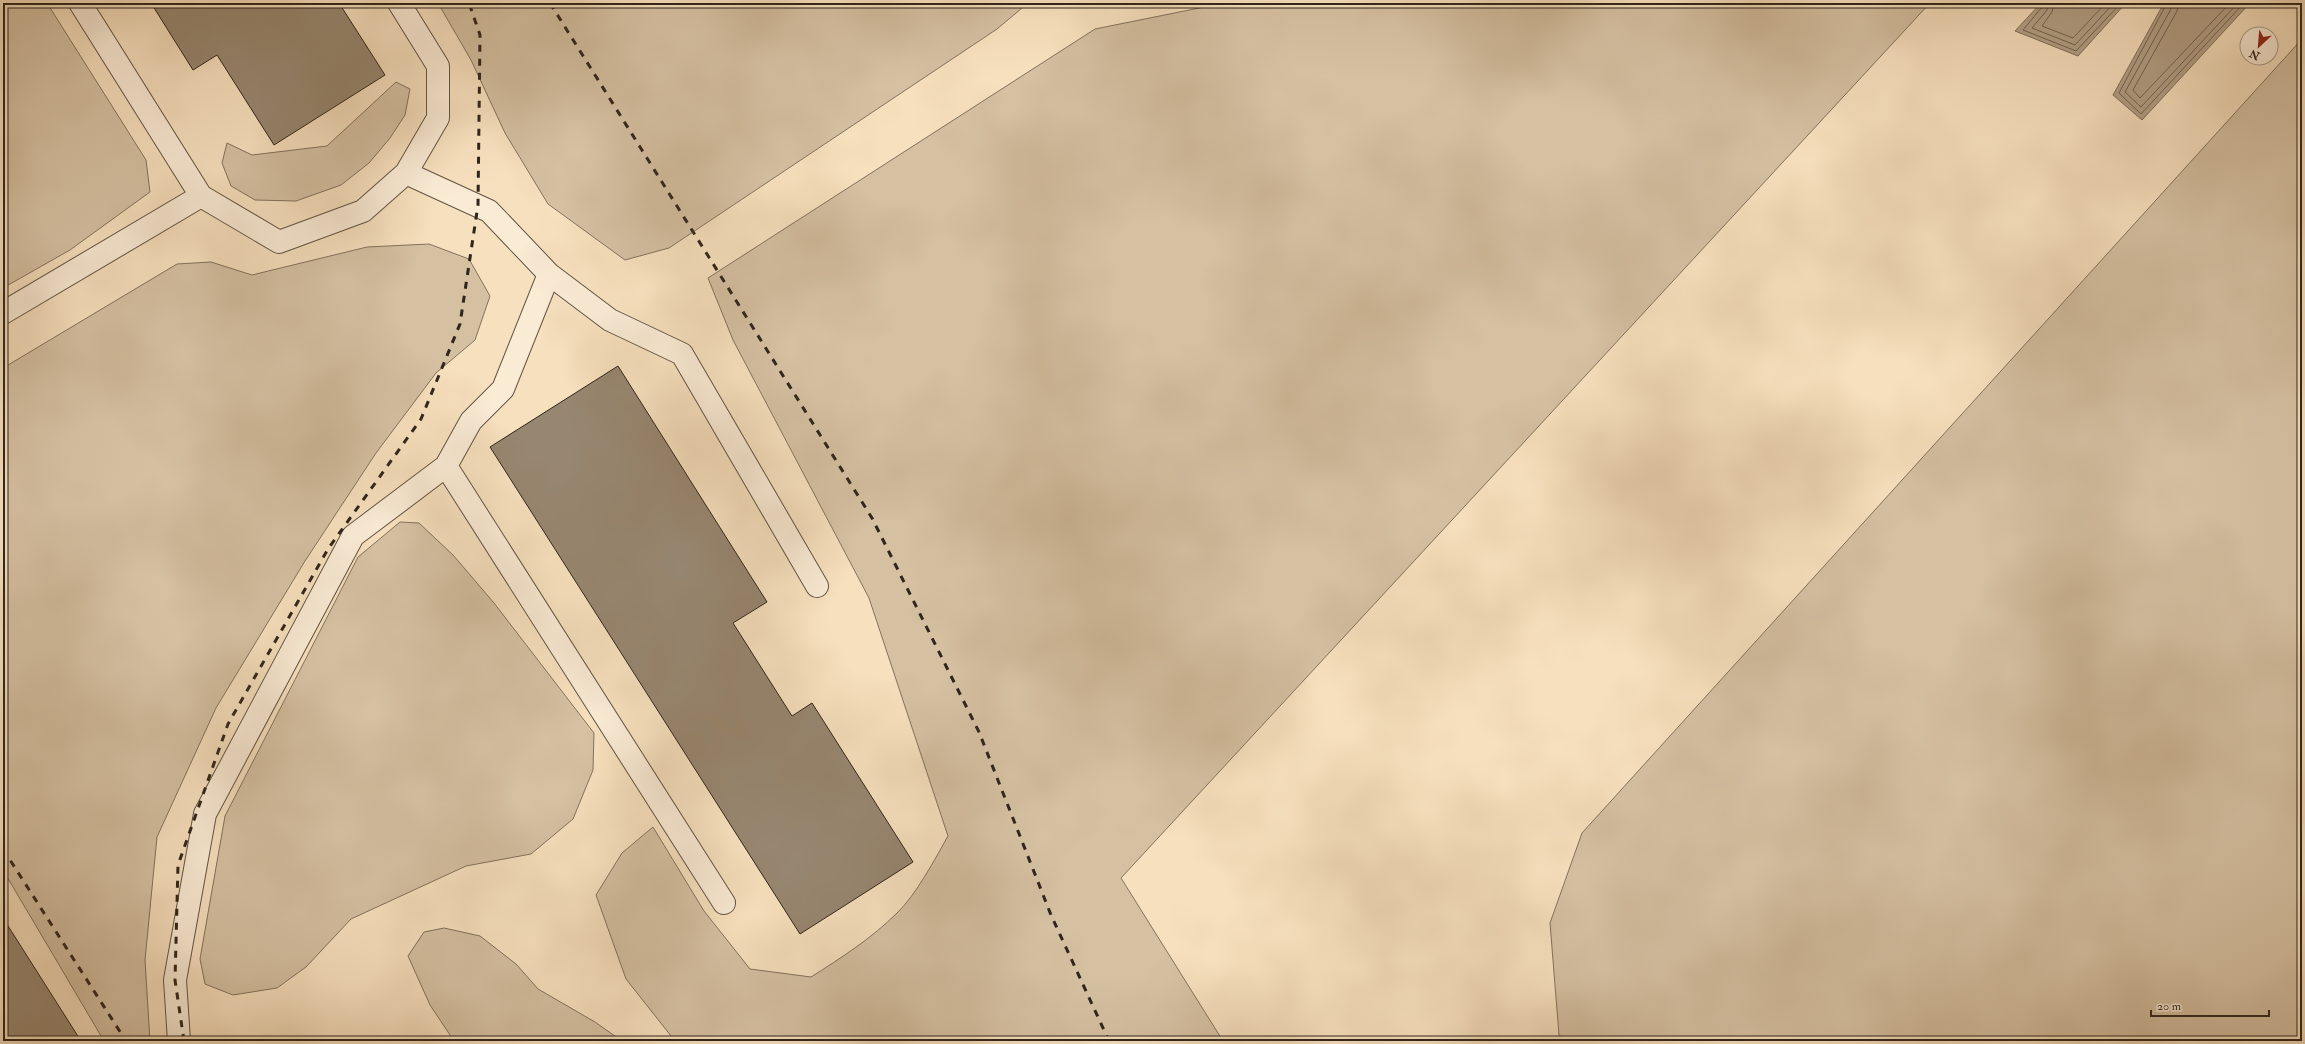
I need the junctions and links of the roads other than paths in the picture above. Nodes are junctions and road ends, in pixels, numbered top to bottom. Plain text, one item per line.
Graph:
1 (80, 3) edge
2 (399, 3) edge
3 (406, 173) junction
4 (201, 196) junction
5 (549, 274) junction
6 (3, 314) edge
7 (446, 466) junction
8 (817, 586) dead end
9 (724, 903) dead end
10 (179, 1041) edge

1 - 4 lane
2 - 3 lane
3 - 4 lane
3 - 5 lane
4 - 6 lane
5 - 7 lane
5 - 8 lane
7 - 9 lane
7 - 10 lane

